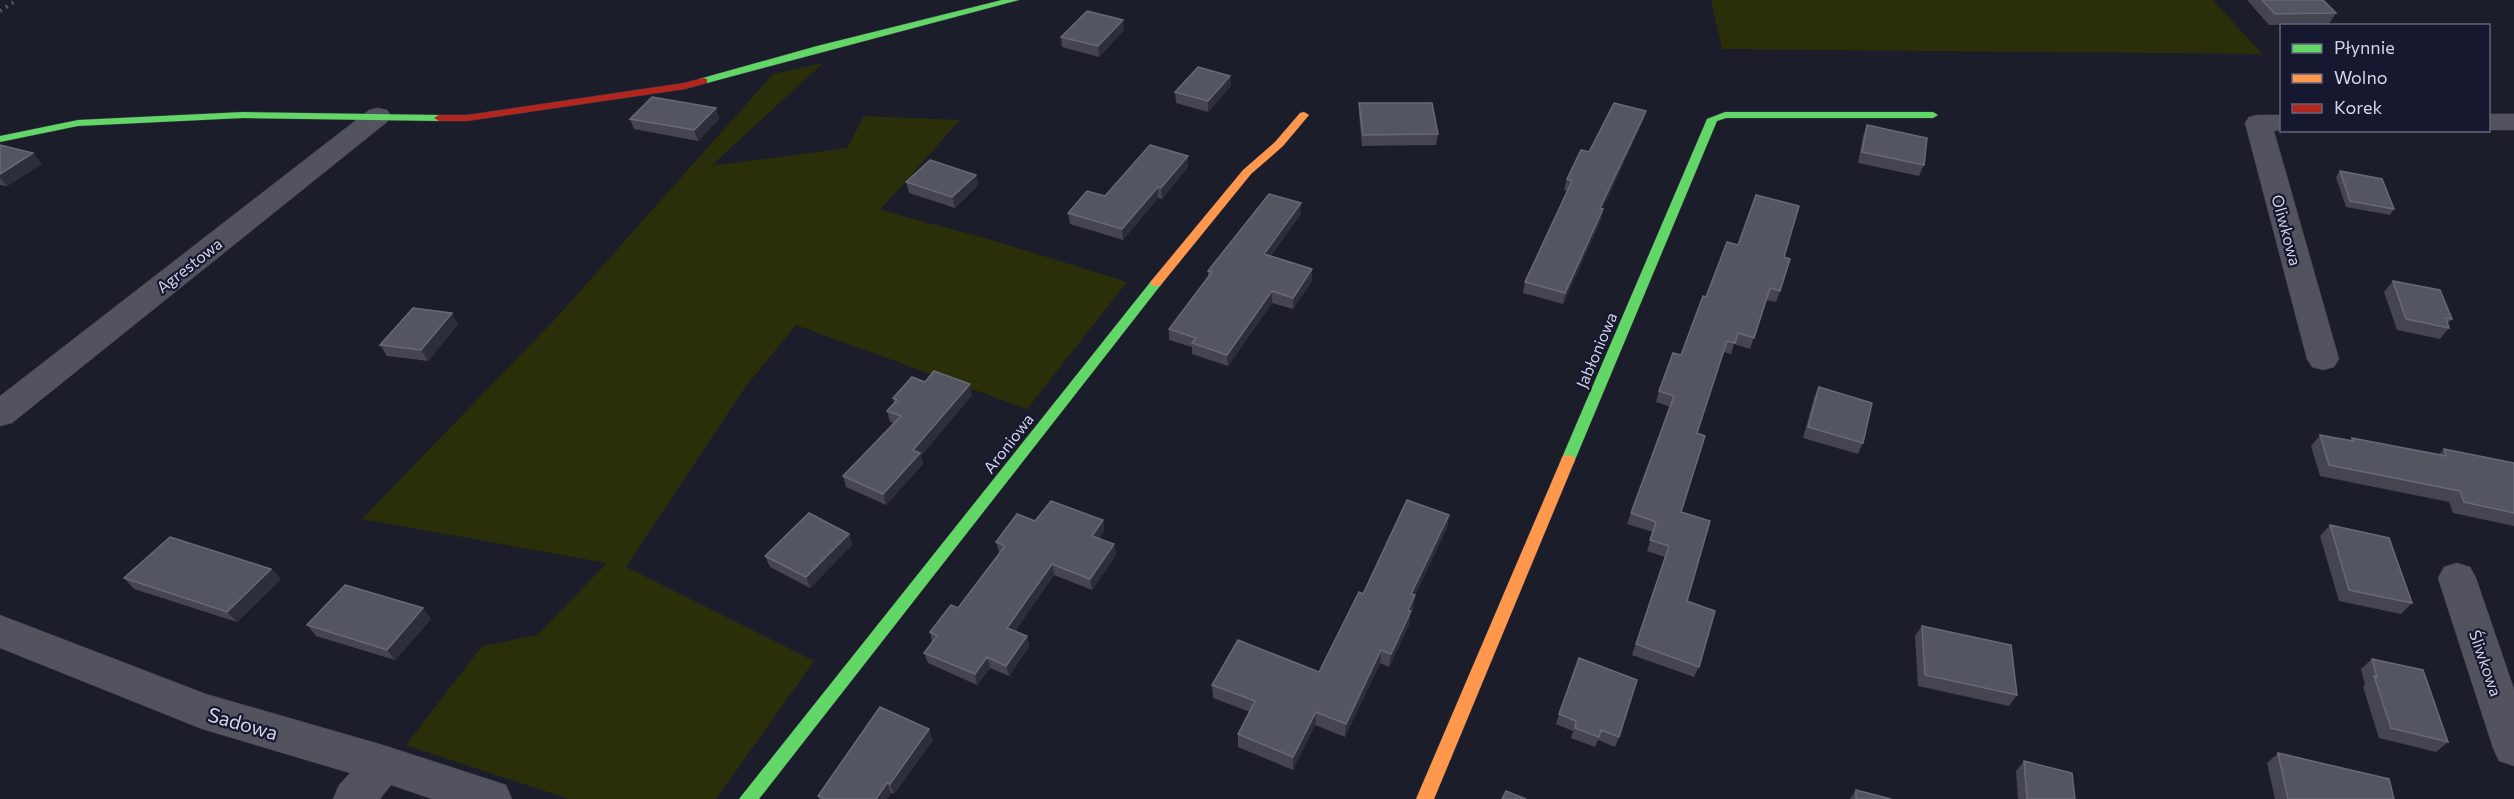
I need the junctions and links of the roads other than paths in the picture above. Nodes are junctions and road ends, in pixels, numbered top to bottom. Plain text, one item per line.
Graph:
1 (1014, 0) edge
2 (1304, 115) dead end
3 (1933, 115) dead end
4 (378, 116) junction
5 (2514, 122) edge
6 (2280, 123) edge
7 (2490, 123) edge
8 (0, 139) edge
9 (2323, 359) dead end
10 (0, 414) edge
11 (2457, 578) dead end
12 (0, 631) edge
13 (2514, 748) edge
14 (383, 764) junction
15 (354, 799) edge
16 (491, 799) edge
17 (748, 799) edge
18 (1425, 799) edge

1 - 4 street
2 - 17 street, Aroniowa
3 - 18 street, Jabłoniowa
4 - 8 street
4 - 10 street, Agrestowa
5 - 7 street
6 - 9 street, Oliwkowa
11 - 13 street, Śliwkowa
12 - 14 street, Sadowa
14 - 15 street
14 - 16 street, Sadowa

